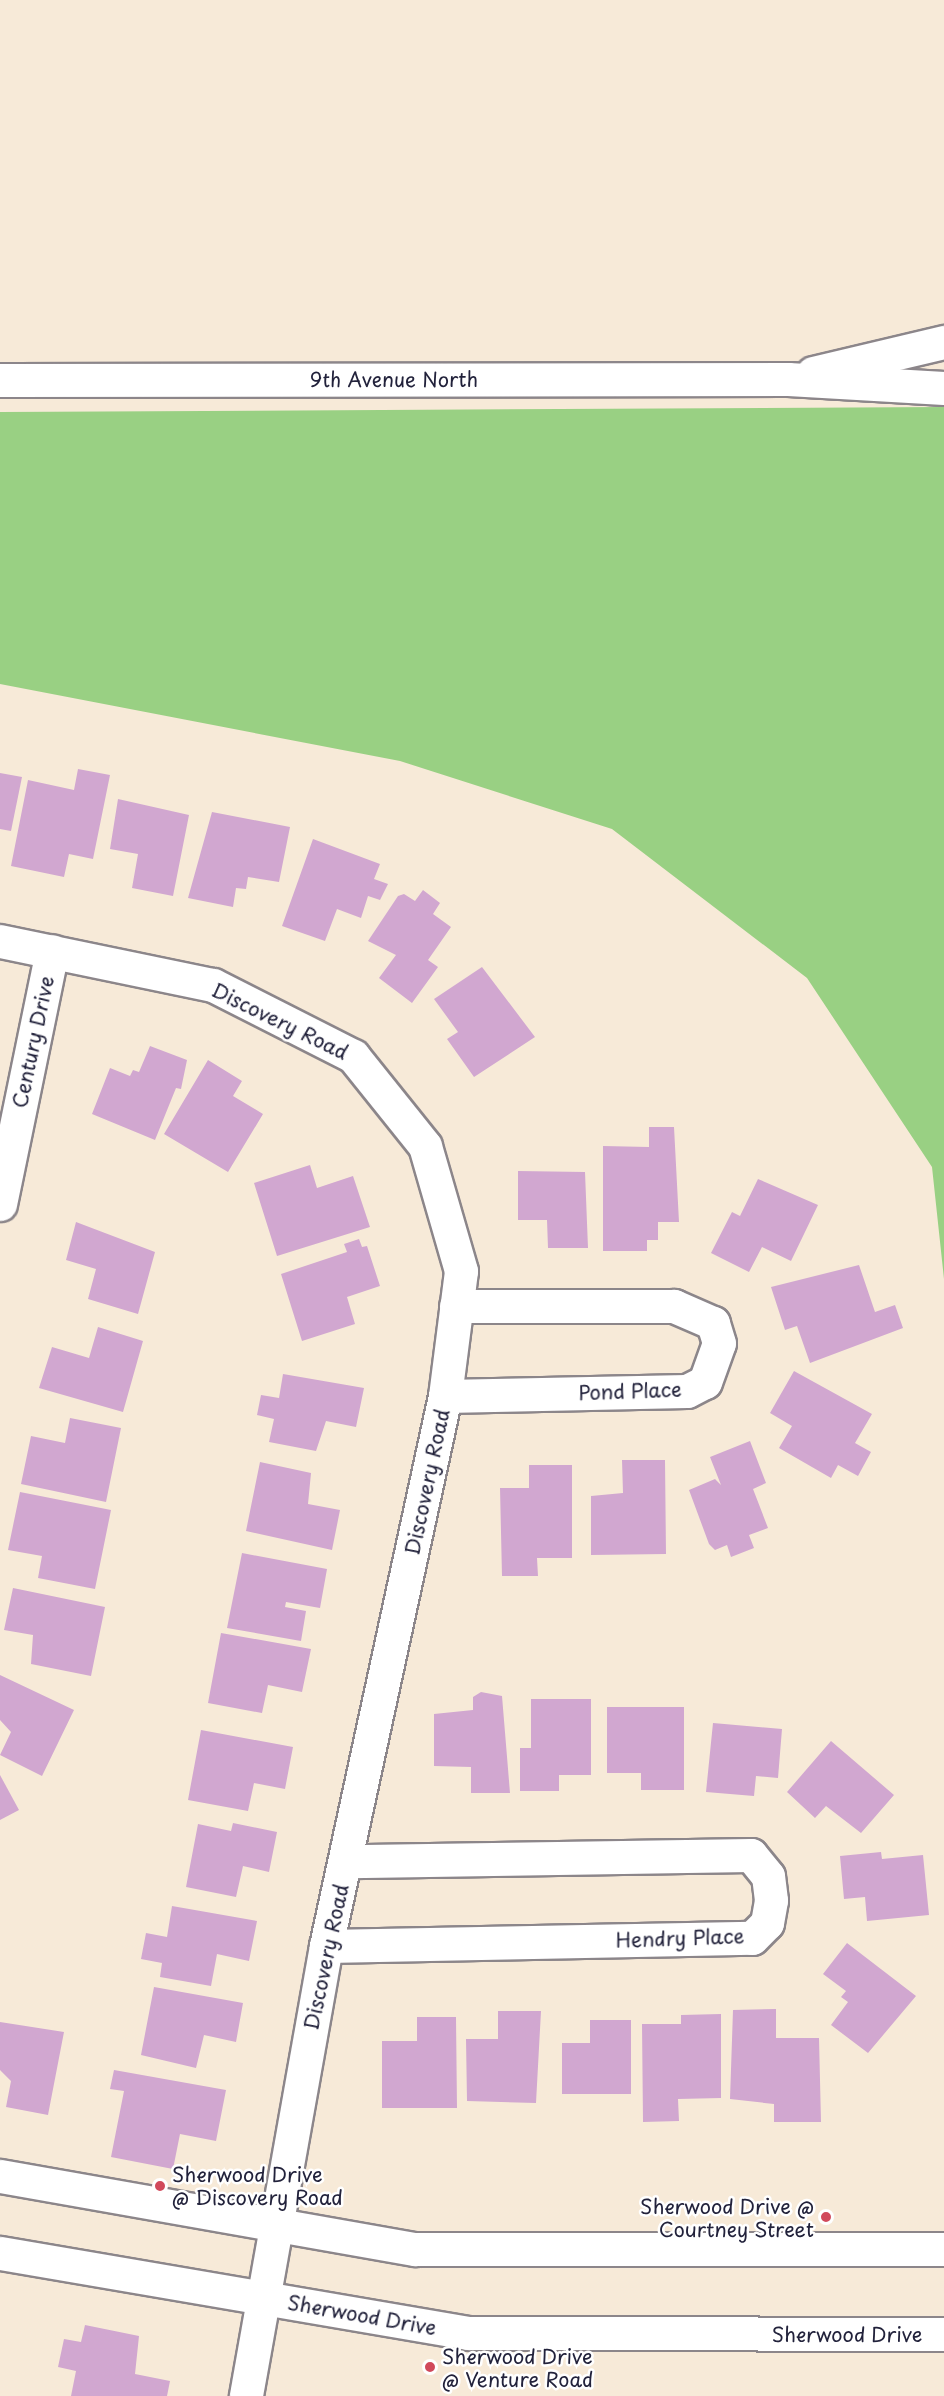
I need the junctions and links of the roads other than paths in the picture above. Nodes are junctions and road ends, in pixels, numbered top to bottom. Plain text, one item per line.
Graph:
1 (944, 342) edge
2 (788, 379) junction
3 (0, 380) edge
4 (944, 388) edge
5 (0, 941) edge
6 (52, 951) junction
7 (0, 1204) edge
8 (456, 1306) junction
9 (445, 1396) junction
10 (348, 1861) junction
11 (326, 1946) junction
12 (0, 2176) edge
13 (274, 2225) junction
14 (944, 2249) edge
15 (0, 2253) edge
16 (263, 2298) junction
17 (944, 2334) edge
18 (246, 2396) edge

1 - 2 street, 9th Avenue North
2 - 3 street, 9th Avenue North
2 - 4 street, 9th Avenue North
5 - 6 street, Discovery Road
6 - 7 street, Century Drive
6 - 8 street, Discovery Road
8 - 9 street, Discovery Road
8 - 9 street, Pond Place
9 - 10 street, Discovery Road
10 - 11 street, Discovery Road
10 - 11 street, Hendry Place
11 - 13 street, Discovery Road
12 - 13 street
13 - 14 street
13 - 16 street, Discovery Road
15 - 16 street, Sherwood Drive
16 - 17 street, Sherwood Drive
16 - 18 street, Discovery Road

